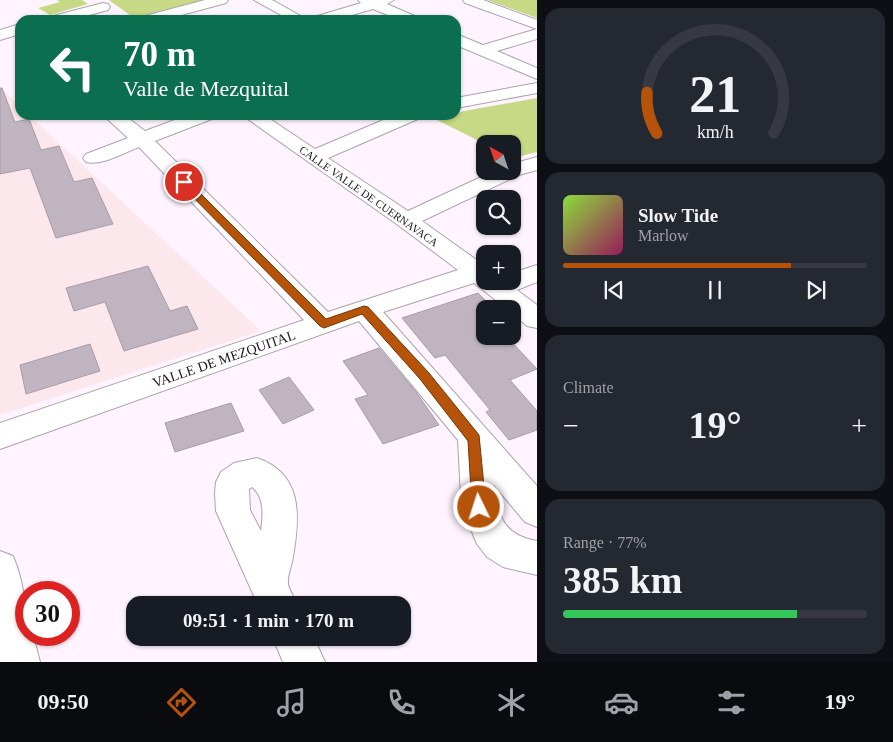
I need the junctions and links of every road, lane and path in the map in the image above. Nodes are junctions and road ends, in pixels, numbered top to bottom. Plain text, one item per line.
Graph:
1 (221, 0) edge
2 (260, 0) edge
3 (470, 0) edge
4 (376, 1) edge
5 (98, 3) edge
6 (67, 15) edge
7 (114, 15) edge
8 (165, 15) edge
9 (291, 15) edge
10 (334, 15) edge
11 (403, 15) edge
12 (537, 25) edge
13 (537, 34) edge
14 (461, 41) edge
15 (482, 50) junction
16 (537, 74) edge
17 (537, 88) edge
18 (461, 102) edge
19 (118, 120) edge
20 (192, 120) edge
21 (258, 120) edge
22 (399, 120) edge
23 (142, 139) junction
24 (314, 157) junction
25 (93, 158) dead end
26 (537, 163) edge
27 (521, 168) edge
28 (493, 180) edge
29 (406, 220) junction
30 (476, 272) edge
31 (537, 273) edge
32 (521, 275) edge
33 (476, 283) edge
34 (500, 290) edge
35 (364, 310) junction
36 (537, 319) edge
37 (324, 324) junction
38 (0, 436) edge
39 (474, 439) junction
40 (537, 511) edge
41 (537, 558) edge
42 (0, 569) edge
43 (297, 646) edge
44 (19, 662) edge
45 (304, 662) edge

1 - 8 street
2 - 9 street
3 - 12 street
4 - 10 street
4 - 11 street
5 - 6 street
5 - 7 street
13 - 15 street
14 - 15 street
15 - 16 street
17 - 18 street
19 - 23 street
20 - 23 street
21 - 24 street, CALLE VALLE DE CUERNAVACA
22 - 24 street
23 - 25 street
23 - 37 street
24 - 29 street, CALLE VALLE DE CUERNAVACA
26 - 27 street
28 - 29 street
29 - 30 street, CALLE VALLE DE CUERNAVACA
31 - 32 street, VALLE DE MEZQUITAL
33 - 35 street, VALLE DE MEZQUITAL
34 - 36 street, CALLE VALLE DE CUERNAVACA
35 - 37 street, VALLE DE MEZQUITAL
35 - 39 street
37 - 38 street, VALLE DE MEZQUITAL
39 - 40 street
39 - 41 street
42 - 44 street
43 - 45 street

